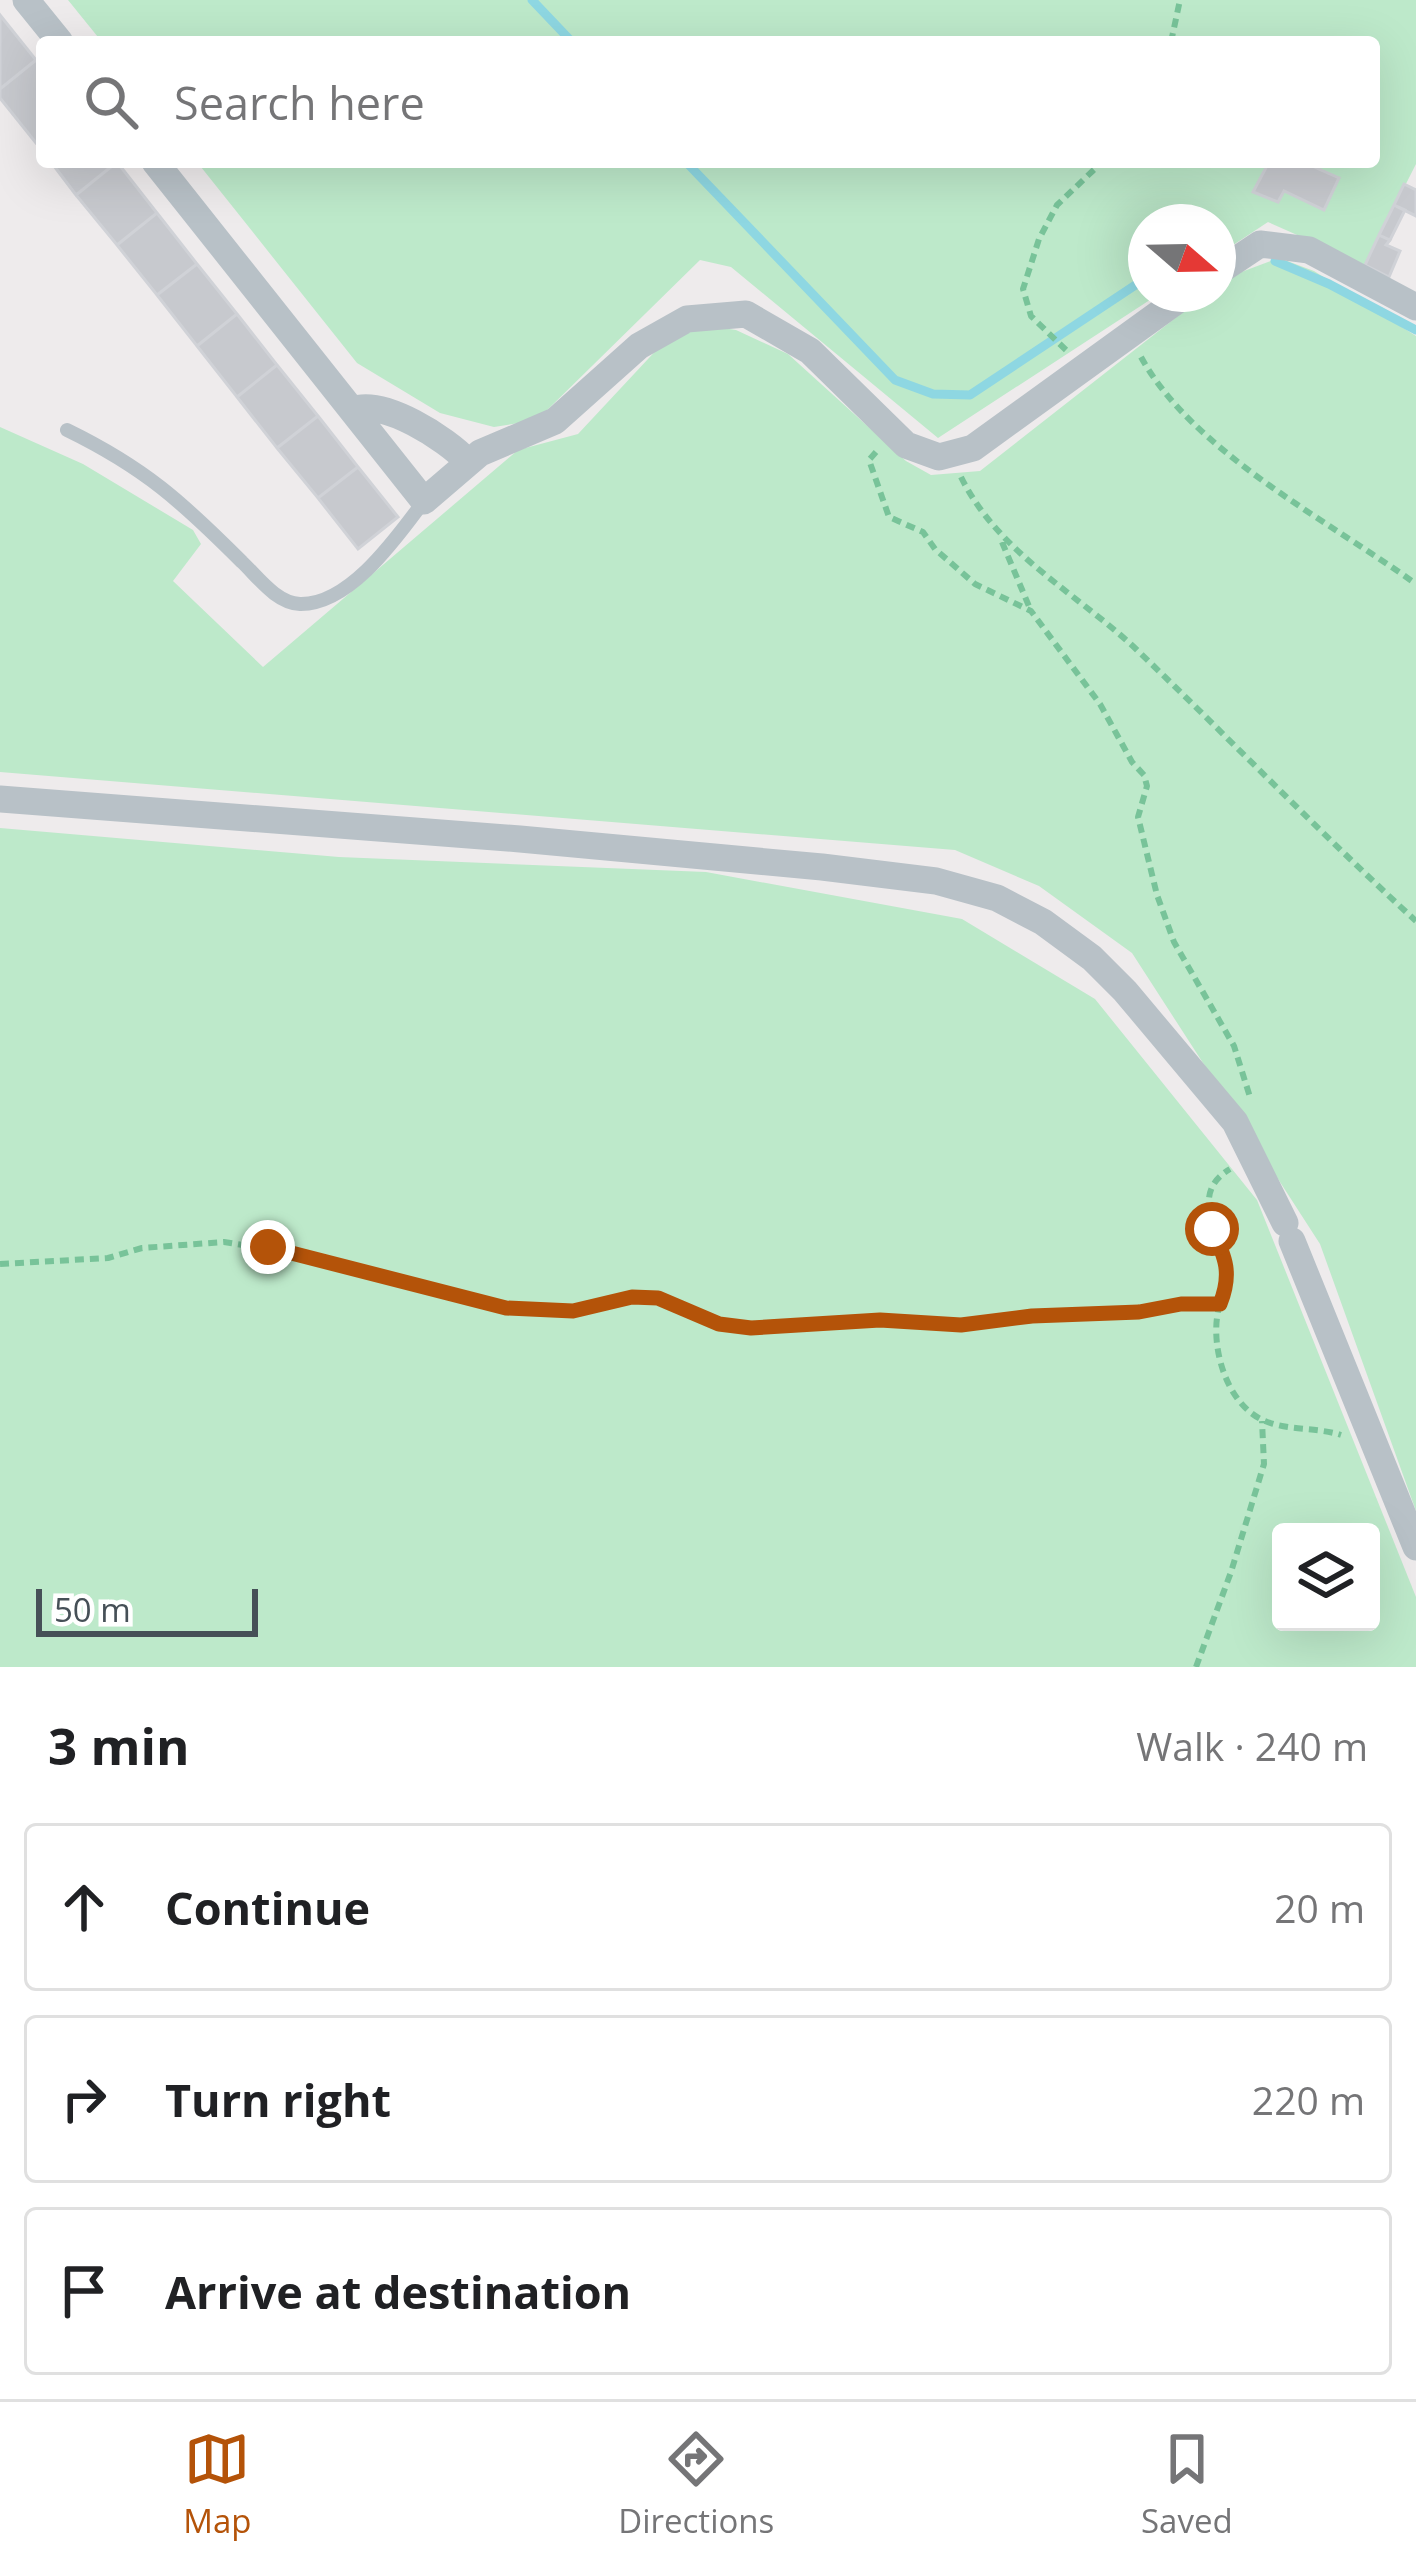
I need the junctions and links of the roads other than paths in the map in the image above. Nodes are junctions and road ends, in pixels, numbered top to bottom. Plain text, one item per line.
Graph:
1 (26, 0) edge
2 (55, 36) edge
3 (160, 168) edge
4 (1236, 260) edge
5 (1416, 307) edge
6 (1159, 312) edge
7 (353, 410) junction
8 (67, 430) dead end
9 (467, 461) junction
10 (424, 501) junction
11 (0, 800) edge
12 (1416, 1547) edge

1 - 2 street
3 - 7 street
4 - 5 street
6 - 9 street
7 - 9 street
7 - 10 street
8 - 10 lane
9 - 10 street
11 - 12 street

